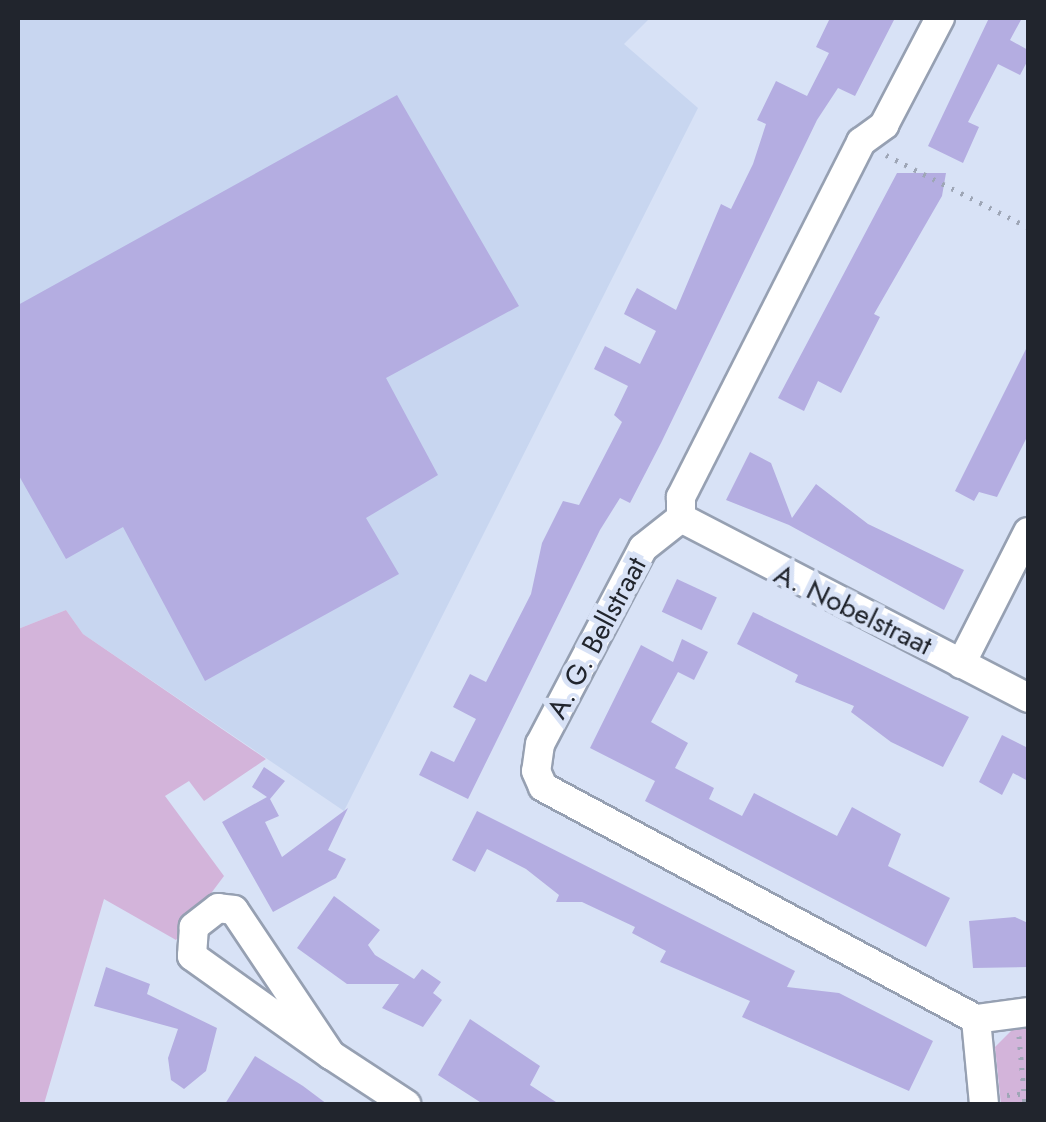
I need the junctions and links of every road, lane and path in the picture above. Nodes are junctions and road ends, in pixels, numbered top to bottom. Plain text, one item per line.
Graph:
1 (940, 18) edge
2 (861, 142) junction
3 (1028, 227) edge
4 (681, 518) junction
5 (1028, 532) edge
6 (961, 664) junction
7 (1028, 698) edge
8 (1023, 1012) edge
9 (976, 1019) junction
10 (331, 1054) junction
11 (406, 1104) edge
12 (984, 1104) edge
13 (1024, 1104) edge

1 - 2 street
2 - 3 path
2 - 4 street
4 - 6 street, A. Nobelstraat
4 - 9 street, A. G. Bellstraat
5 - 6 street
6 - 7 street, A. Nobelstraat
8 - 9 street
8 - 13 path
9 - 12 street
10 - 10 street
10 - 11 street

